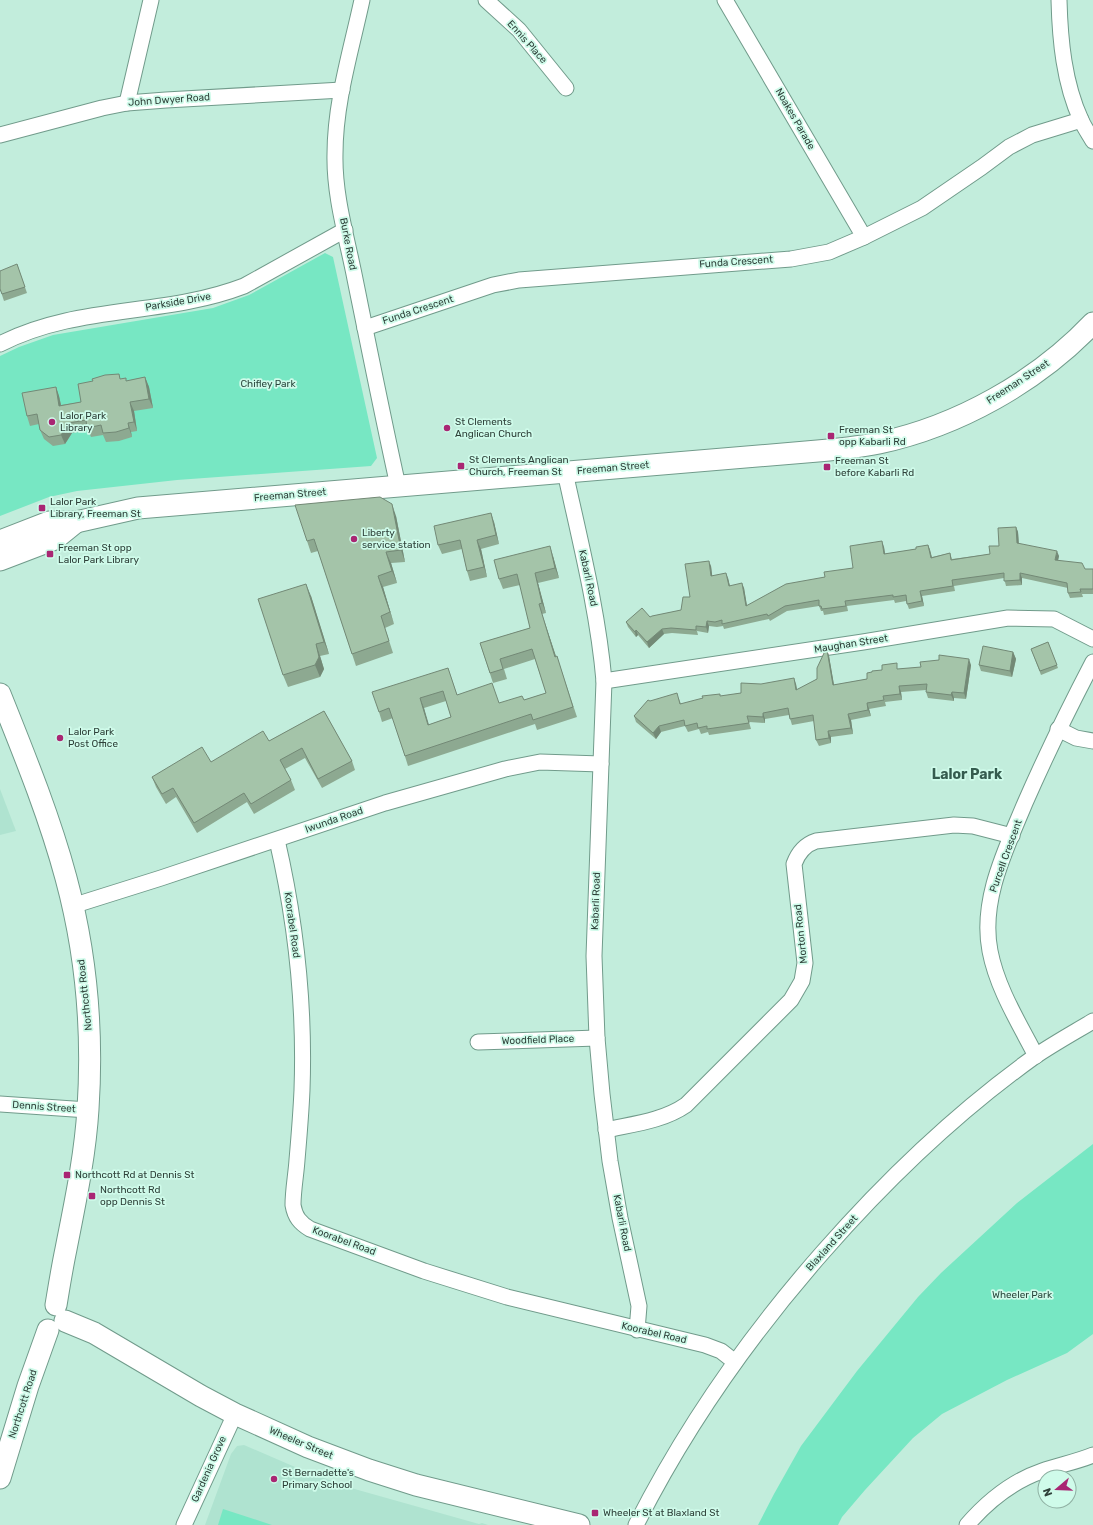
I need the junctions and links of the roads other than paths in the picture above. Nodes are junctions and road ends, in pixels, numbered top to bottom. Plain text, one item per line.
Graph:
1 (151, 0) edge
2 (362, 0) edge
3 (486, 0) edge
4 (725, 0) edge
5 (1059, 0) edge
6 (566, 88) dead end
7 (342, 90) junction
8 (127, 103) junction
9 (1081, 120) junction
10 (0, 135) edge
11 (1093, 141) edge
12 (345, 230) junction
13 (864, 237) junction
14 (1093, 323) edge
15 (365, 328) junction
16 (0, 344) edge
17 (565, 472) junction
18 (398, 486) junction
19 (76, 522) junction
20 (0, 541) edge
21 (0, 560) edge
22 (1093, 639) edge
23 (1093, 662) edge
24 (604, 681) junction
25 (0, 694) edge
26 (1058, 729) junction
27 (1093, 741) edge
28 (601, 764) junction
29 (1012, 836) junction
30 (277, 840) junction
31 (72, 906) junction
32 (1093, 1021) edge
33 (597, 1038) junction
34 (478, 1042) dead end
35 (1036, 1056) junction
36 (0, 1104) edge
37 (88, 1110) junction
38 (606, 1130) junction
39 (56, 1319) junction
40 (637, 1330) junction
41 (735, 1362) junction
42 (235, 1414) junction
43 (1093, 1455) edge
44 (0, 1478) edge
45 (184, 1525) edge
46 (579, 1525) edge
47 (636, 1525) edge
48 (967, 1525) edge

1 - 8 street
2 - 7 street, Burke Road
3 - 6 street, Ennis Place
4 - 13 street, Noakes Parade
5 - 9 street
7 - 8 street, John Dwyer Road
7 - 12 street, Burke Road
8 - 10 street, John Dwyer Road
9 - 11 street
9 - 13 street, Funda Crescent
12 - 15 street, Burke Road
12 - 16 street, Parkside Drive
13 - 15 street, Funda Crescent
14 - 17 street, Freeman Street
15 - 18 street, Burke Road
17 - 18 street, Freeman Street
17 - 24 street, Kabarli Road
18 - 19 street, Freeman Street
19 - 20 street, Freeman Street
19 - 21 street, Freeman Street
22 - 24 street, Maughan Street
23 - 26 street, Purcell Crescent
24 - 28 street, Kabarli Road
25 - 31 street, Northcott Road
26 - 27 street
26 - 29 street, Purcell Crescent
28 - 30 street, Iwunda Road
28 - 33 street, Kabarli Road
29 - 35 street, Purcell Crescent
29 - 38 street, Morton Road
30 - 31 street, Iwunda Road
30 - 40 street, Koorabel Road
31 - 37 street, Northcott Road
32 - 35 street, Blaxland Street
33 - 34 street, Woodfield Place
33 - 38 street, Kabarli Road
35 - 41 street, Blaxland Street
36 - 37 street, Dennis Street
37 - 39 street, Northcott Road
38 - 40 street, Kabarli Road
39 - 42 street, Wheeler Street
39 - 44 street, Northcott Road
40 - 41 street, Koorabel Road
41 - 47 street, Blaxland Street
42 - 45 street, Gardenia Grove
42 - 46 street, Wheeler Street
43 - 48 street

